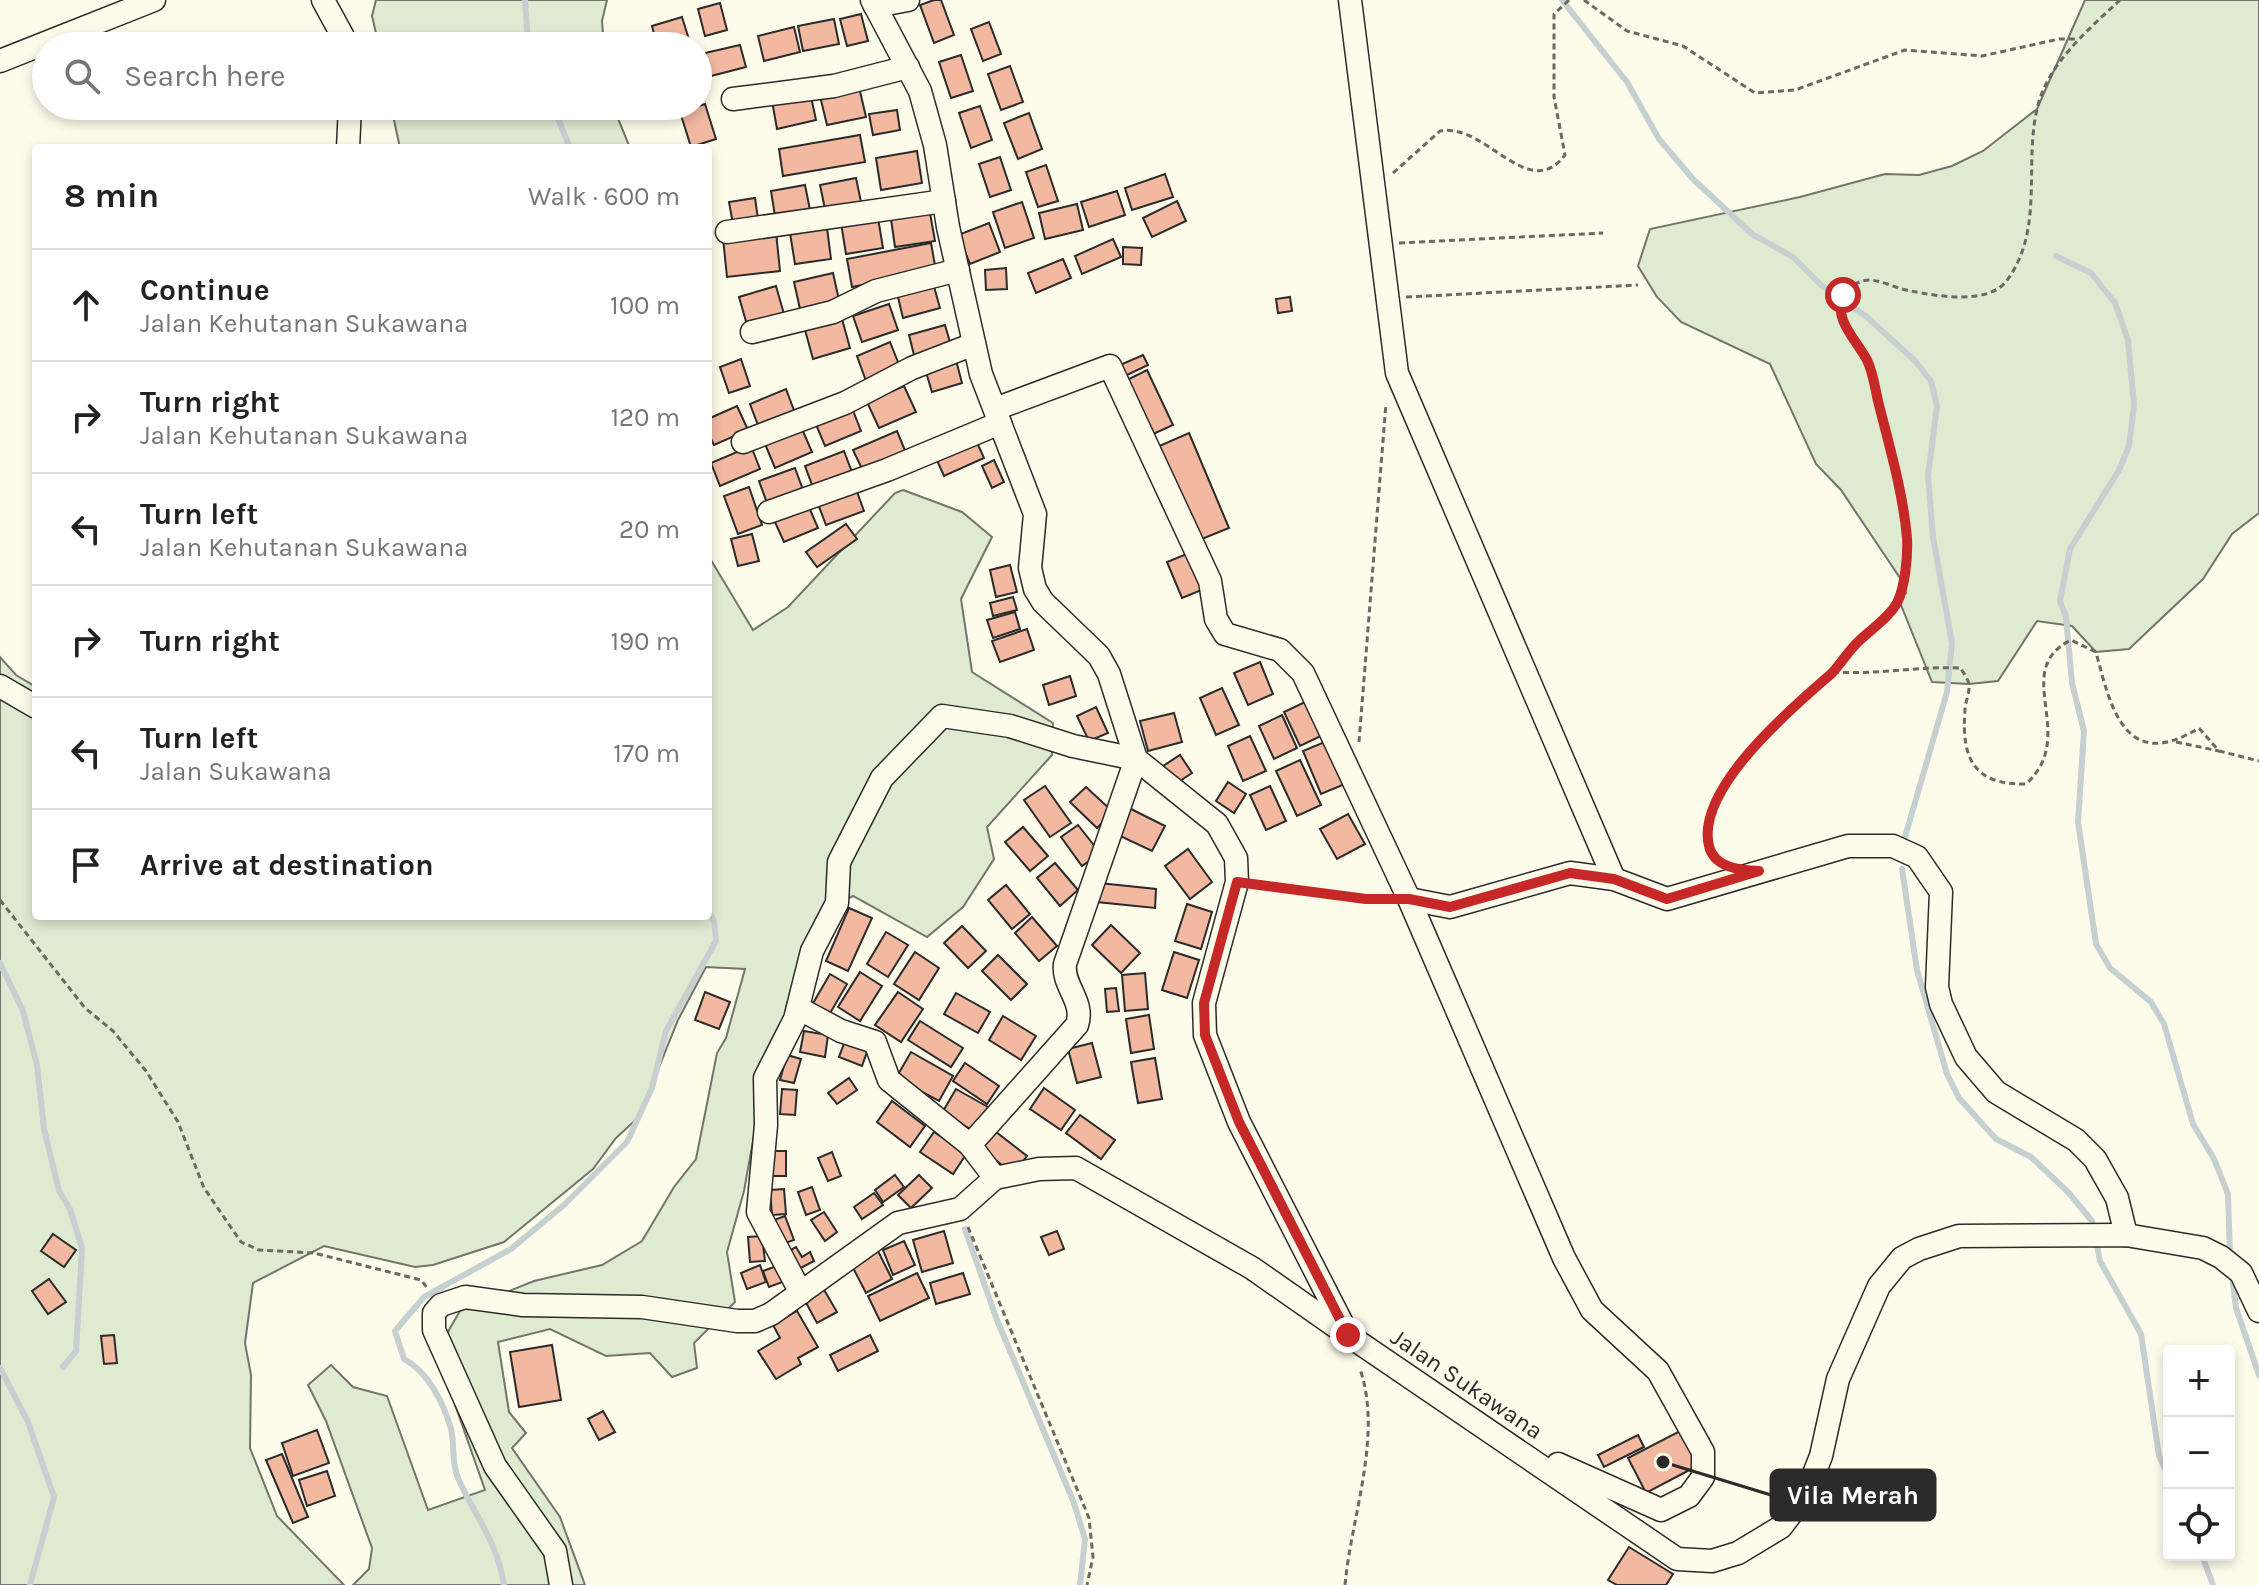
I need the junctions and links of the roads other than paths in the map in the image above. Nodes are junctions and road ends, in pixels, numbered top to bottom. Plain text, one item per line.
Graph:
1 (154, 0) edge
2 (323, 0) edge
3 (908, 0) edge
4 (1350, 0) edge
5 (873, 3) edge
6 (73, 32) edge
7 (340, 32) edge
8 (32, 48) edge
9 (0, 61) edge
10 (908, 67) junction
11 (733, 99) dead end
12 (349, 120) edge
13 (348, 144) edge
14 (944, 201) junction
15 (727, 232) dead end
16 (958, 270) junction
17 (752, 332) dead end
18 (974, 344) junction
19 (998, 416) junction
20 (743, 442) dead end
21 (769, 512) dead end
22 (0, 686) edge
23 (32, 705) edge
24 (1136, 759) junction
25 (1614, 879) junction
26 (1409, 899) junction
27 (798, 1008) junction
28 (970, 1145) junction
29 (995, 1178) junction
30 (2126, 1235) junction
31 (801, 1293) junction
32 (2259, 1311) edge
33 (1348, 1335) junction
34 (1506, 1440) junction
35 (561, 1585) edge

1 - 6 street
2 - 7 street
3 - 5 street
4 - 25 street
5 - 10 street
8 - 9 street
10 - 11 street
10 - 14 street
12 - 13 street
14 - 15 street
14 - 16 street
16 - 17 street
16 - 18 street
18 - 19 street
18 - 20 street
19 - 21 street
19 - 24 street
19 - 26 street
22 - 23 street
24 - 27 street
24 - 28 street
24 - 33 street, Jalan Sukawana
25 - 26 street
25 - 30 street
26 - 34 street
27 - 28 street
27 - 31 street
28 - 29 street
29 - 31 street
29 - 33 street
30 - 32 street, Jalan Sukawana
30 - 34 street, Jalan Sukawana
31 - 35 street
33 - 34 street, Jalan Sukawana

